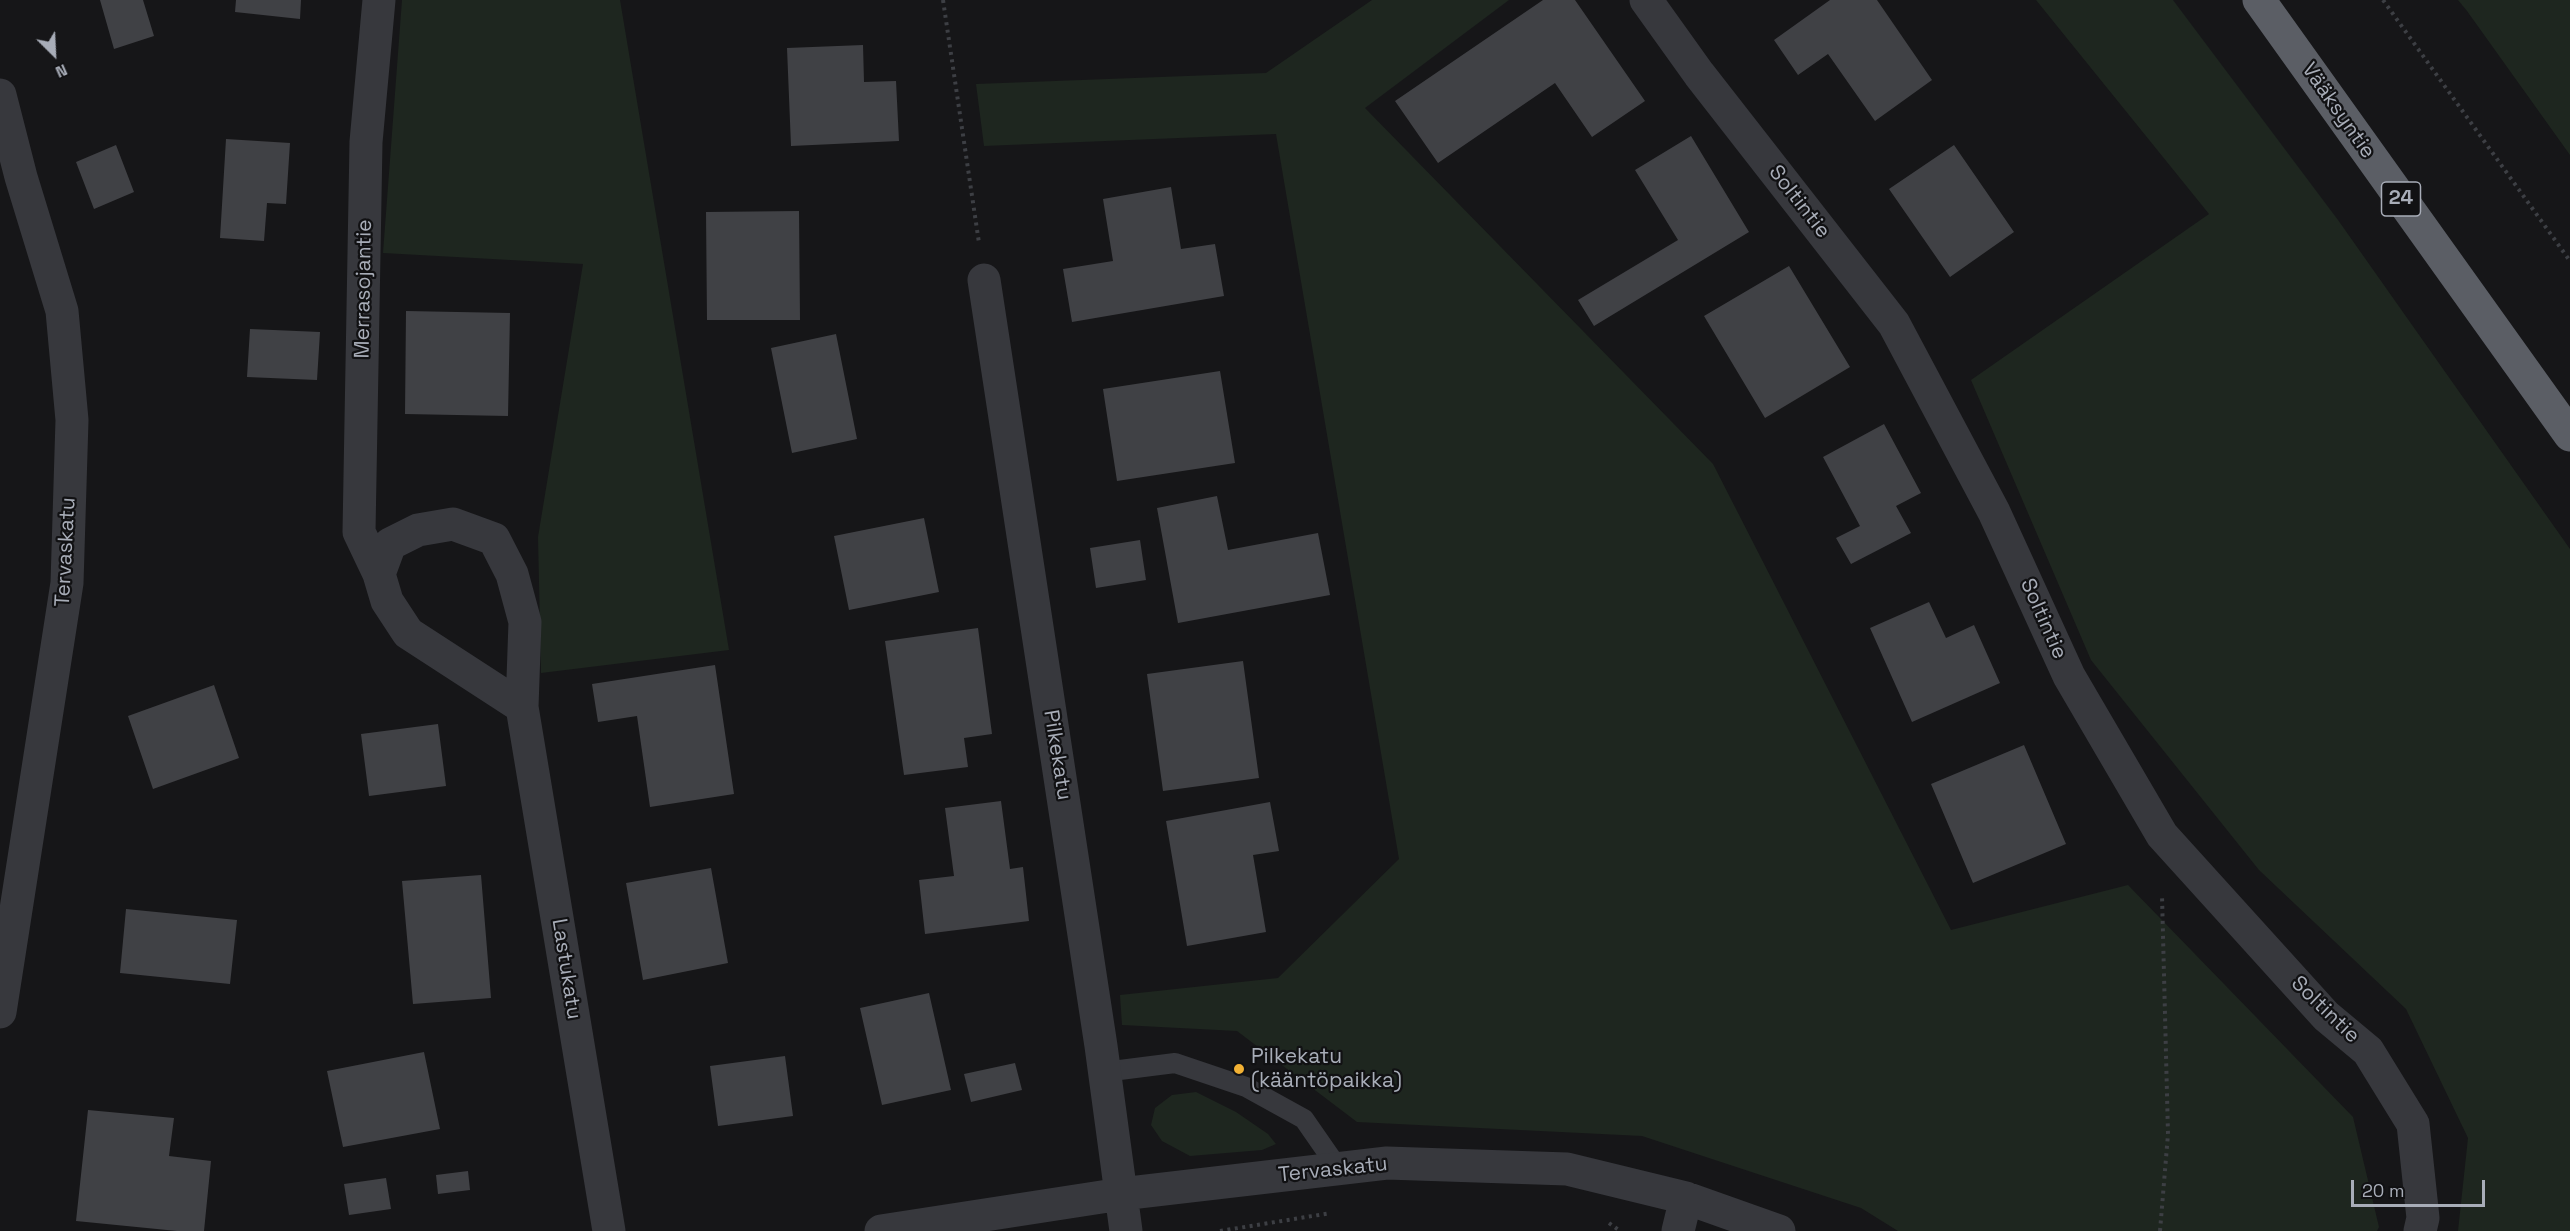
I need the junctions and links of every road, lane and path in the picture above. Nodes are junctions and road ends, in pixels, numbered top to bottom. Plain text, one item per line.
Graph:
1 (379, 0) edge
2 (943, 0) edge
3 (1646, 0) edge
4 (2259, 0) edge
5 (2383, 0) edge
6 (0, 95) edge
7 (11, 180) edge
8 (2570, 261) edge
9 (984, 280) joint
10 (2542, 399) junction
11 (2570, 435) edge
12 (2570, 442) edge
13 (379, 574) junction
14 (522, 707) junction
15 (2162, 835) junction
16 (0, 1012) edge
17 (1104, 1072) junction
18 (1338, 1168) junction
19 (1121, 1194) junction
20 (1686, 1198) junction
21 (609, 1231) edge
22 (881, 1231) edge
23 (1126, 1231) edge
24 (1678, 1231) edge
25 (1779, 1231) edge
26 (2160, 1231) edge
27 (2420, 1231) edge

1 - 13 street, Merrasojantie
2 - 9 path
3 - 15 street, Soltintie
4 - 10 highway, Vääksyntie / 24
5 - 8 path
6 - 7 street, Tervaskatu
7 - 16 street, Tervaskatu
9 - 17 street, Pilkekatu
10 - 11 highway, Vääksyntie / 24
10 - 12 highway, Vääksyntie / 24
13 - 14 street
13 - 14 street, Lastukatu
14 - 21 street, Lastukatu
15 - 26 path
15 - 27 street, Soltintie
17 - 18 lane
17 - 19 street, Pilkekatu
18 - 19 street, Tervaskatu
18 - 20 street, Tervaskatu
19 - 22 street, Tervaskatu
19 - 23 street, Pilkekatu
20 - 24 street
20 - 25 street, Tervaskatu

